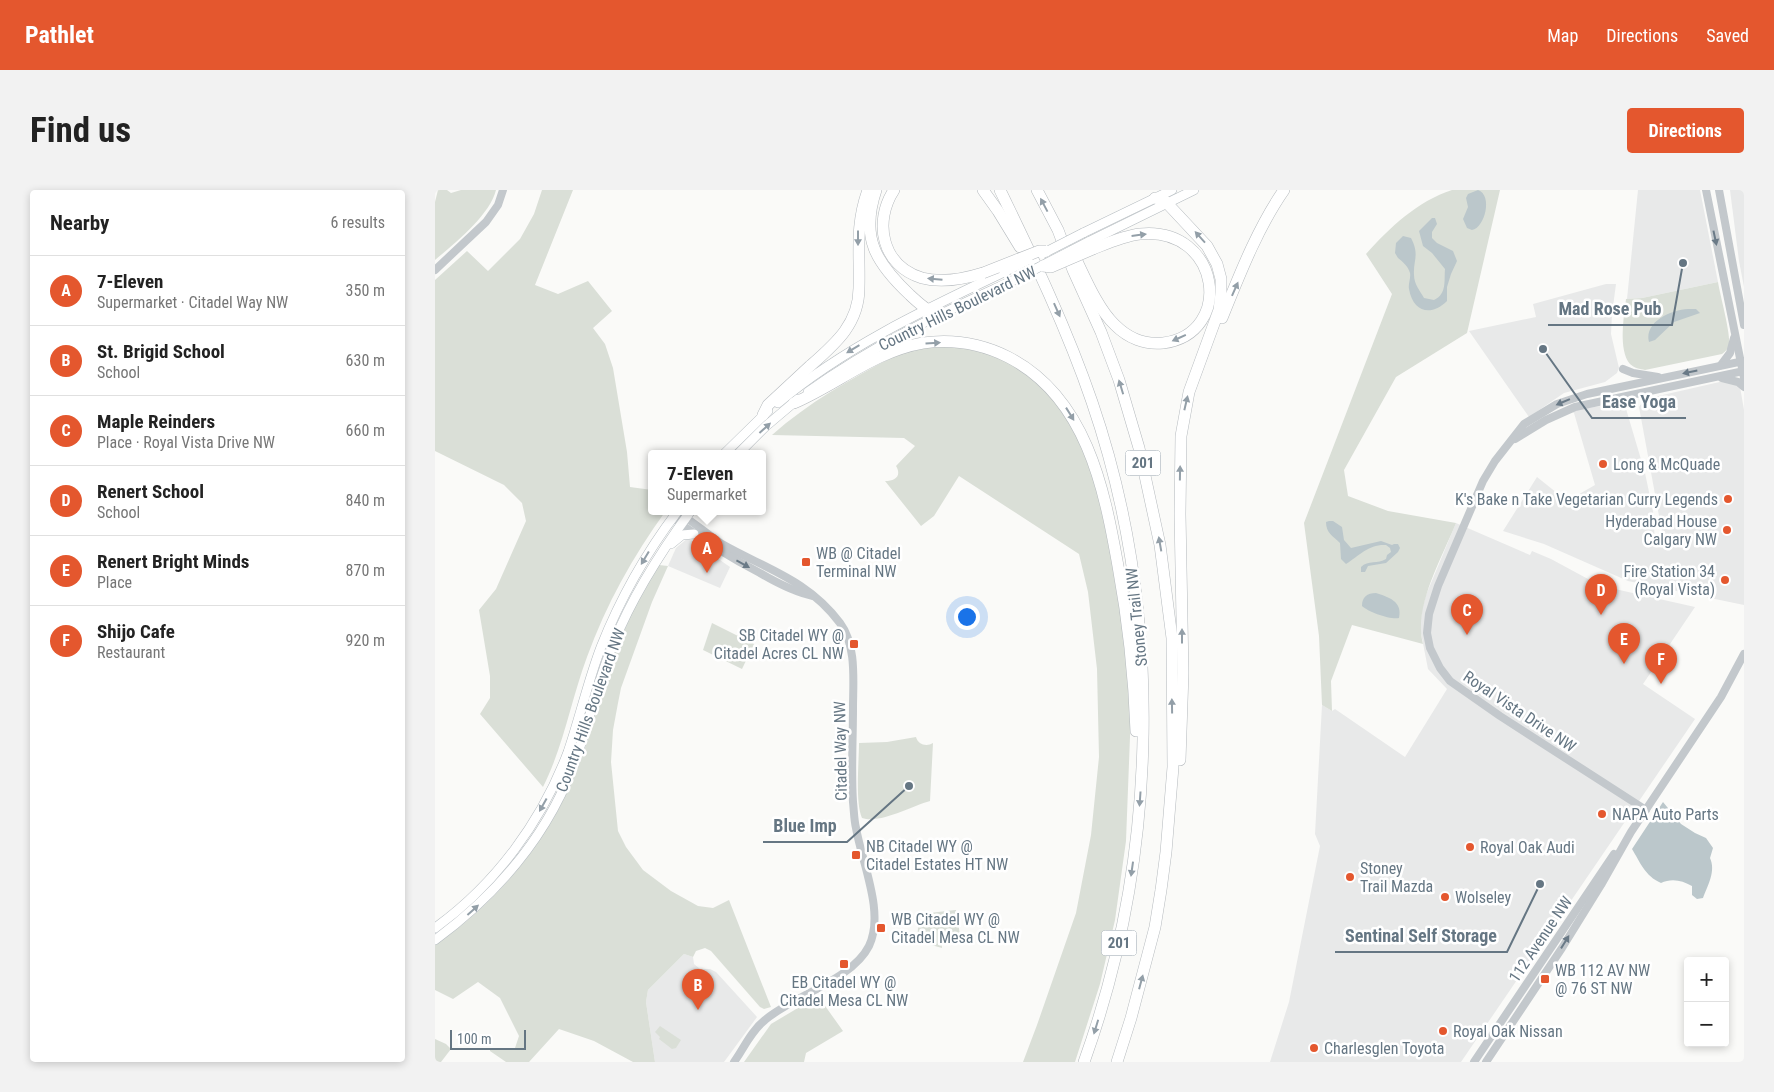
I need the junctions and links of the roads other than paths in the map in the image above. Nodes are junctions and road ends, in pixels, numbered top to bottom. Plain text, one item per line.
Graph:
1 (503, 190) edge
2 (867, 190) edge
3 (876, 190) edge
4 (894, 190) edge
5 (983, 190) edge
6 (1000, 190) edge
7 (1037, 190) edge
8 (1172, 190) edge
9 (1194, 190) edge
10 (1284, 190) edge
11 (1706, 190) edge
12 (1719, 190) edge
13 (1155, 198) junction
14 (1167, 203) junction
15 (1058, 230) junction
16 (1091, 246) junction
17 (1047, 252) junction
18 (1040, 266) junction
19 (435, 270) edge
20 (927, 310) junction
21 (943, 313) junction
22 (1744, 325) edge
23 (1735, 334) junction
24 (1206, 348) junction
25 (1742, 361) edge
26 (1721, 365) junction
27 (1623, 369) dead end
28 (1744, 374) edge
29 (1718, 377) junction
30 (1660, 378) junction
31 (1744, 387) edge
32 (794, 403) junction
33 (763, 415) junction
34 (1511, 441) junction
35 (728, 450) edge
36 (742, 450) edge
37 (675, 515) edge
38 (685, 518) edge
39 (694, 534) junction
40 (660, 554) junction
41 (813, 596) junction
42 (1744, 654) edge
43 (1142, 778) junction
44 (1646, 810) junction
45 (1631, 832) junction
46 (1155, 927) junction
47 (435, 928) edge
48 (435, 940) edge
49 (734, 1062) edge
50 (1084, 1062) edge
51 (1117, 1062) edge
52 (1474, 1062) edge
53 (1486, 1062) edge

1 - 19 street
2 -> 33 highway
3 - 20 highway
17 -> 4 highway, bridge
5 - 18 highway
6 - 18 highway, Stoney Trail NW / 201
15 -> 7 highway, Stoney Trail NW / 201
8 - 13 main road, Country Hills Boulevard NW
9 - 14 main road
24 -> 10 highway
11 -> 23 street
12 - 22 street
13 - 14 highway
13 - 17 main road, Country Hills Boulevard NW, bridge
14 - 16 main road
24 -> 14 highway
16 -> 15 highway
46 -> 15 highway, Stoney Trail NW / 201
16 - 18 highway, bridge
17 - 20 main road, Country Hills Boulevard NW, bridge
18 - 21 main road, Country Hills Boulevard NW, bridge
18 -> 43 highway, Stoney Trail NW / 201
20 - 21 highway
20 -> 33 main road, Country Hills Boulevard NW
21 - 32 main road, Country Hills Boulevard NW
23 - 25 street
23 - 26 street
46 -> 24 highway
25 - 26 street, Royal Vista Drive NW
25 - 28 street
26 -> 30 street, Royal Vista Drive NW
27 - 30 street
28 - 29 street, Royal Vista Drive NW
29 - 31 street
29 - 34 street, Royal Vista Drive NW
30 -> 34 street, Royal Vista Drive NW
36 -> 32 main road, Country Hills Boulevard NW
32 -> 43 highway
33 - 35 main road, Country Hills Boulevard NW
34 - 44 street, Royal Vista Drive NW
37 -> 47 main road, Country Hills Boulevard NW
38 - 39 street, Citadel Way NW
38 - 40 main road, Country Hills Boulevard NW
38 - 41 street, Citadel Way NW
39 - 40 main road
39 -> 41 street, Citadel Way NW
48 -> 40 main road, Country Hills Boulevard NW
41 - 49 street, Citadel Way NW
42 - 44 street, 112 Avenue NW
43 -> 50 highway, Stoney Trail NW / 201
44 - 45 street, 112 Avenue NW
45 - 52 street, 112 Avenue NW
53 -> 45 street, 112 Avenue NW
51 -> 46 highway, Stoney Trail NW / 201

